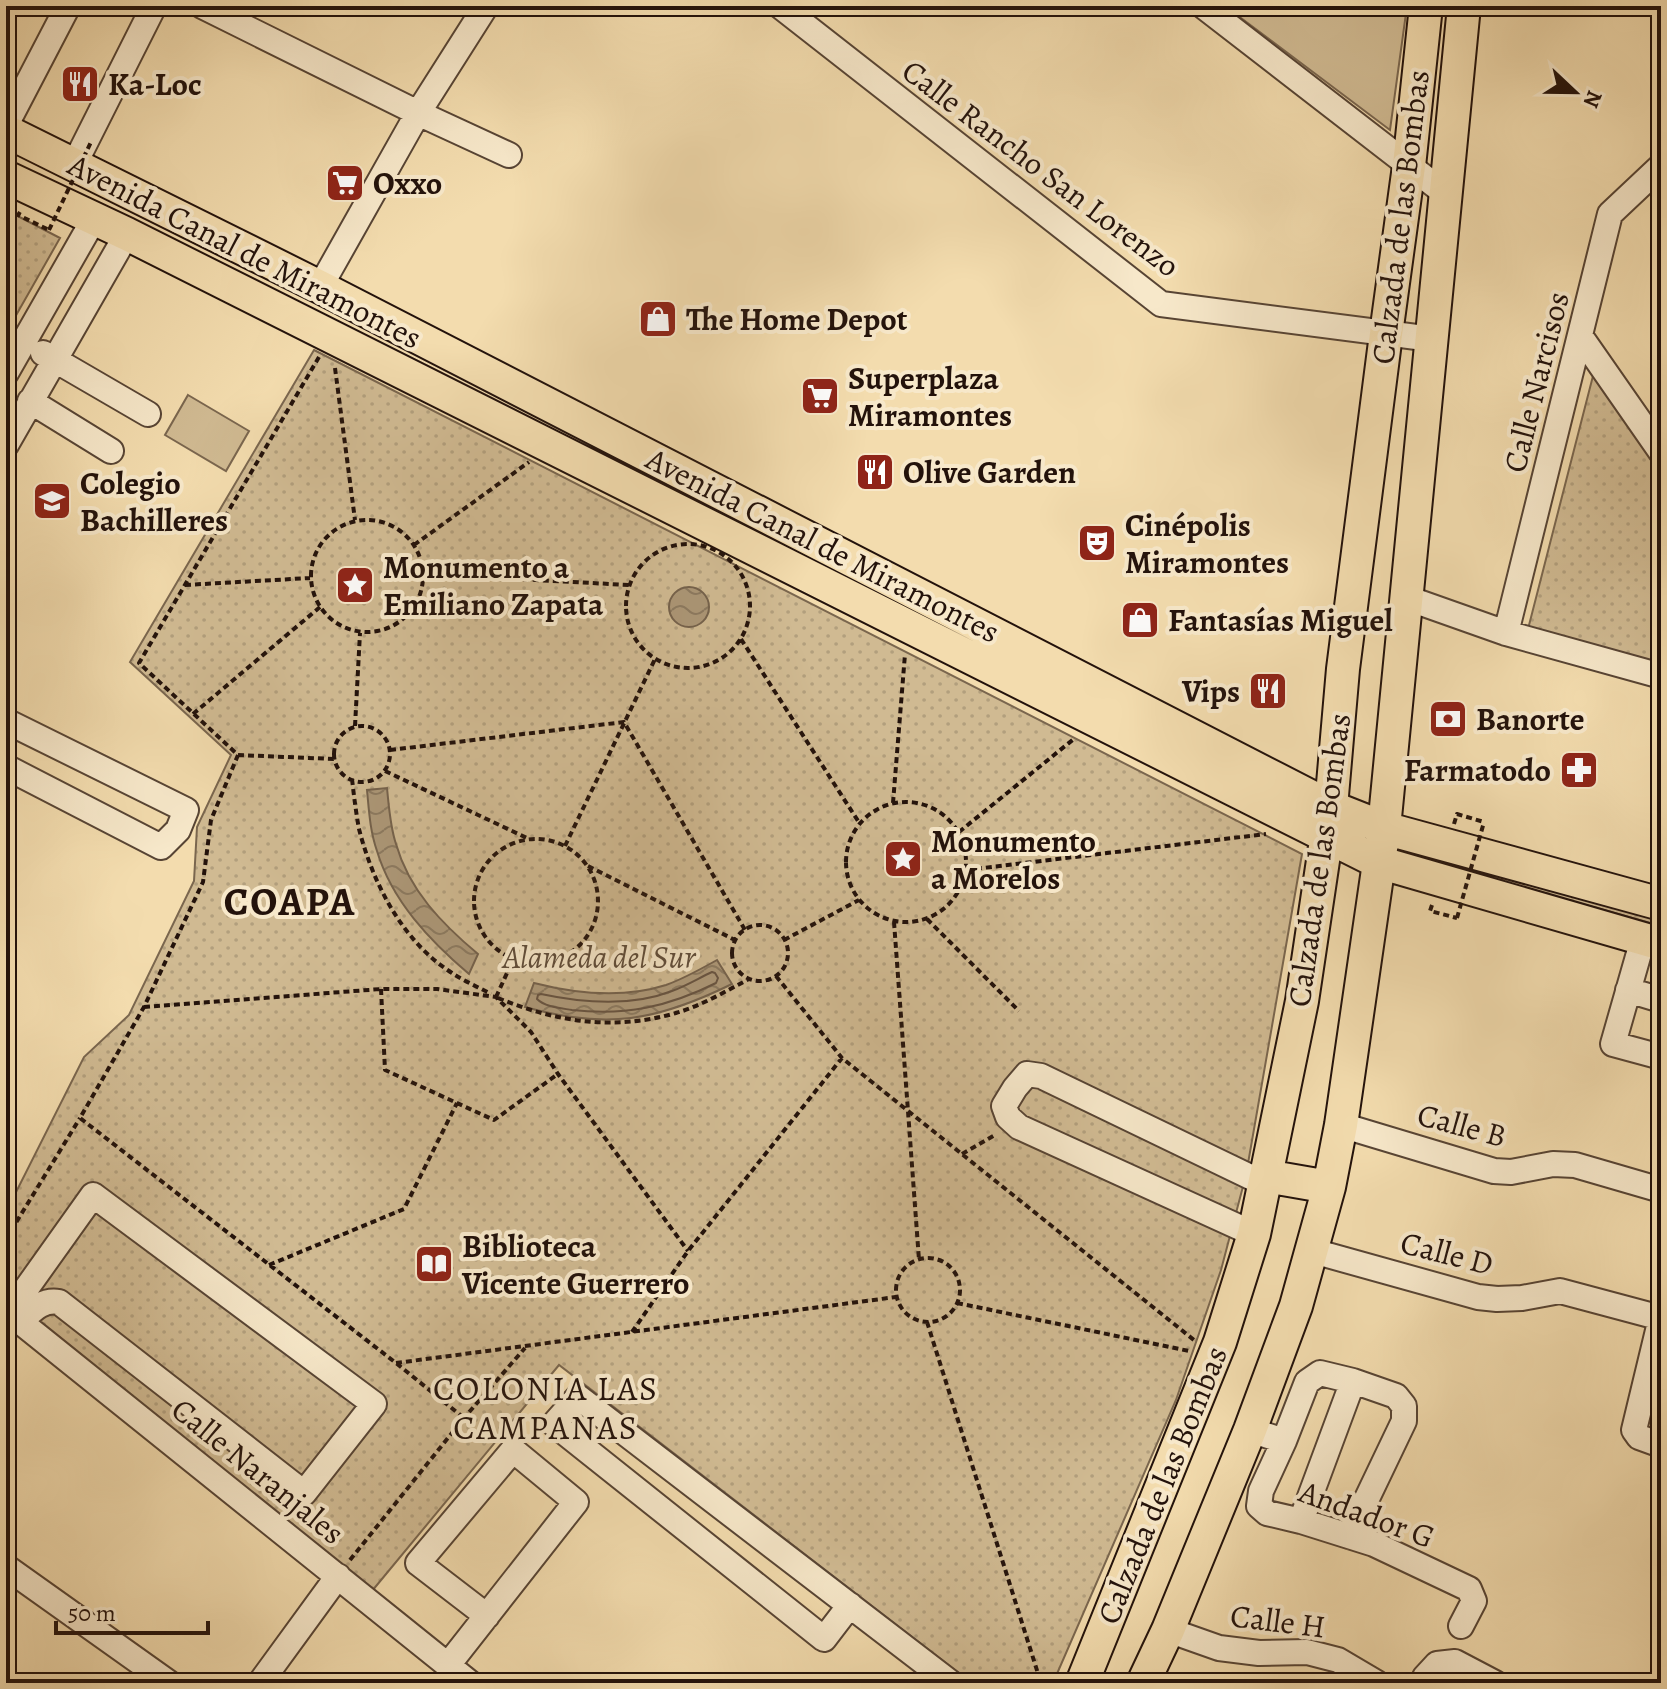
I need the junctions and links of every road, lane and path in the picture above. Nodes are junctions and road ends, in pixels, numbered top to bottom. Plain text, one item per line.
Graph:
1 (68, 6) edge
2 (154, 6) edge
3 (202, 6) edge
4 (486, 6) edge
5 (780, 6) edge
6 (1203, 6) edge
7 (1426, 6) edge
8 (1464, 6) edge
9 (418, 113) junction
10 (6, 128) edge
11 (83, 153) junction
12 (509, 155) dead end
13 (1409, 166) junction
14 (1661, 166) edge
15 (6, 177) edge
16 (1446, 194) junction
17 (18, 215) dead end
18 (94, 219) junction
19 (127, 234) junction
20 (320, 287) junction
21 (1386, 334) junction
22 (1581, 337) junction
23 (331, 338) junction
24 (1432, 339) junction
25 (23, 342) junction
26 (54, 359) junction
27 (6, 373) edge
28 (1426, 395) junction
29 (30, 401) junction
30 (148, 414) dead end
31 (6, 445) edge
32 (550, 447) junction
33 (111, 451) dead end
34 (1661, 452) edge
35 (355, 520) junction
36 (414, 545) junction
37 (423, 574) junction
38 (310, 578) junction
39 (185, 585) junction
40 (629, 585) junction
41 (1407, 598) junction
42 (320, 607) junction
43 (907, 625) junction
44 (360, 632) junction
45 (1506, 633) junction
46 (741, 639) junction
47 (655, 659) junction
48 (1661, 676) edge
49 (193, 714) junction
50 (6, 721) edge
51 (1095, 721) junction
52 (624, 722) junction
53 (355, 726) junction
54 (390, 750) junction
55 (238, 755) junction
56 (335, 759) junction
57 (6, 767) edge
58 (384, 770) junction
59 (352, 779) junction
60 (893, 803) junction
61 (1279, 813) junction
62 (1457, 814) dead end
63 (1329, 822) junction
64 (860, 824) junction
65 (1384, 828) junction
66 (959, 832) junction
67 (531, 840) junction
68 (565, 846) junction
69 (1378, 862) junction
70 (586, 865) junction
71 (966, 870) junction
72 (859, 900) junction
73 (1661, 904) edge
74 (1430, 911) dead end
75 (927, 919) junction
76 (894, 922) junction
77 (745, 930) junction
78 (735, 940) junction
79 (784, 940) junction
80 (1652, 941) edge
81 (513, 959) junction
82 (776, 976) junction
83 (749, 979) junction
84 (381, 989) junction
85 (1628, 990) junction
86 (496, 997) junction
87 (1661, 1000) edge
88 (144, 1007) junction
89 (1019, 1011) dead end
90 (1661, 1057) edge
91 (842, 1058) junction
92 (558, 1074) junction
93 (457, 1103) junction
94 (908, 1111) junction
95 (80, 1118) junction
96 (1341, 1125) junction
97 (996, 1135) dead end
98 (962, 1154) junction
99 (1266, 1180) junction
100 (1329, 1187) junction
101 (1661, 1190) edge
102 (1254, 1234) junction
103 (6, 1239) edge
104 (688, 1251) junction
105 (1313, 1251) junction
106 (919, 1260) junction
107 (269, 1265) junction
108 (896, 1297) junction
109 (957, 1303) junction
110 (10, 1316) edge
111 (1661, 1318) edge
112 (927, 1322) junction
113 (632, 1332) junction
114 (527, 1346) junction
115 (1215, 1357) junction
116 (396, 1363) junction
117 (1353, 1381) junction
118 (464, 1418) junction
119 (1250, 1430) junction
120 (1284, 1441) junction
121 (1661, 1445) edge
122 (1301, 1521) junction
123 (1349, 1536) junction
124 (6, 1567) edge
125 (338, 1576) junction
126 (850, 1605) junction
127 (487, 1616) junction
128 (1461, 1626) dead end
129 (1168, 1630) junction
130 (448, 1665) junction
131 (169, 1683) edge
132 (260, 1683) edge
133 (470, 1683) edge
134 (951, 1683) edge
135 (1041, 1683) edge
136 (1082, 1683) edge
137 (1143, 1683) edge
138 (1377, 1683) edge
139 (1422, 1683) edge
140 (1495, 1683) edge

1 - 10 street
2 - 11 street
3 - 9 street
4 - 9 street
5 - 21 street, Calle Rancho San Lorenzo
6 - 13 street
7 - 13 main road, Calzada de las Bombas
8 - 16 main road, Calzada de las Bombas
9 - 12 street
9 - 20 street
10 - 11 main road, Avenida Canal de Miramontes
11 - 17 path, bridge
11 - 20 main road, Avenida Canal de Miramontes
13 - 16 street
13 - 21 main road, Calzada de las Bombas
14 - 22 street, Calle Narcisos
15 - 18 main road, Avenida Canal de Miramontes
16 - 24 main road, Calzada de las Bombas
18 - 19 main road, Avenida Canal de Miramontes
18 - 25 street
19 - 23 main road, Avenida Canal de Miramontes
19 - 26 street
20 - 63 main road, Avenida Canal de Miramontes
21 - 24 street, Calle Rancho San Lorenzo
21 - 28 main road
21 - 63 main road, Calzada de las Bombas
22 - 34 street
22 - 45 street, Calle Narcisos
23 - 32 main road, Avenida Canal de Miramontes
23 - 35 path
23 - 39 path
24 - 28 main road, Calzada de las Bombas
25 - 26 street
25 - 27 street
26 - 29 street
26 - 30 street
28 - 41 main road, Calzada de las Bombas
29 - 31 street
29 - 33 street
32 - 36 path
32 - 43 main road, Avenida Canal de Miramontes
35 - 36 path
35 - 38 path
36 - 37 path
37 - 40 path
37 - 44 path
38 - 39 path
38 - 42 path
39 - 49 path
40 - 46 path
40 - 47 path
41 - 45 street
41 - 65 main road, Calzada de las Bombas
42 - 44 path
42 - 49 path
43 - 51 main road, Avenida Canal de Miramontes
43 - 60 path
44 - 53 path
45 - 48 street
46 - 47 path
46 - 64 path
47 - 52 path
49 - 55 path
50 - 57 street
51 - 61 main road, Avenida Canal de Miramontes
51 - 66 path
52 - 54 path
52 - 68 path
52 - 77 path
53 - 54 path
53 - 56 path
54 - 58 path
55 - 56 path
55 - 88 path
56 - 59 path
58 - 59 path
58 - 67 path
59 - 86 path
60 - 64 path
60 - 66 path
61 - 63 main road, Avenida Canal de Miramontes
61 - 71 path
62 - 74 path, bridge
63 - 65 main road, Avenida Canal de Miramontes
63 - 69 main road, Avenida Canal de Miramontes
63 - 99 main road, Calzada de las Bombas
64 - 72 path
65 - 69 main road, Calzada de las Bombas
65 - 73 main road, Avenida Canal de Miramontes
66 - 71 path
67 - 68 path
67 - 81 path
68 - 70 path
69 - 80 main road, Avenida Canal de Miramontes
69 - 96 main road, Calzada de las Bombas
70 - 78 path
70 - 81 path
71 - 75 path
72 - 76 path
72 - 79 path
75 - 76 path
75 - 89 path
76 - 94 path
77 - 78 path
77 - 79 path
78 - 83 path
79 - 82 path
80 - 85 street
81 - 86 path
82 - 83 path
82 - 91 path
83 - 86 path
84 - 86 path
84 - 88 path
84 - 93 path
85 - 87 street
85 - 90 street
86 - 92 path
88 - 95 path
91 - 94 path
91 - 104 path
92 - 93 path
92 - 104 path
93 - 107 path
94 - 98 path
94 - 106 path
95 - 103 path
95 - 107 path
96 - 100 main road, Calzada de las Bombas
96 - 101 street, Calle B
97 - 98 path
98 - 115 path
99 - 100 main road
99 - 102 main road, Calzada de las Bombas
99 - 102 street
100 - 105 main road, Calzada de las Bombas
102 - 115 main road, Calzada de las Bombas
104 - 113 path
105 - 111 street, Calle D
105 - 119 main road, Calzada de las Bombas
106 - 108 path
106 - 109 path
107 - 116 path
108 - 112 path
108 - 113 path
109 - 112 path
109 - 115 path
110 - 110 street
110 - 125 street, Calle Naranjales
111 - 121 street
112 - 135 path
113 - 114 path
114 - 116 path
114 - 118 path
115 - 136 main road, Calzada de las Bombas
116 - 118 path
117 - 120 street
117 - 122 street
117 - 123 street
118 - 125 path
119 - 120 street, Andador G
119 - 129 main road, Calzada de las Bombas
120 - 122 street, Andador G
122 - 123 street, Andador G
123 - 128 street, Andador G
124 - 131 street
125 - 130 street, Calle Naranjales
125 - 132 street
126 - 126 street
126 - 134 street
127 - 127 street
127 - 130 street
129 - 137 main road, Calzada de las Bombas
129 - 138 street, Calle H
130 - 133 street, Calle Naranjales
139 - 140 street

